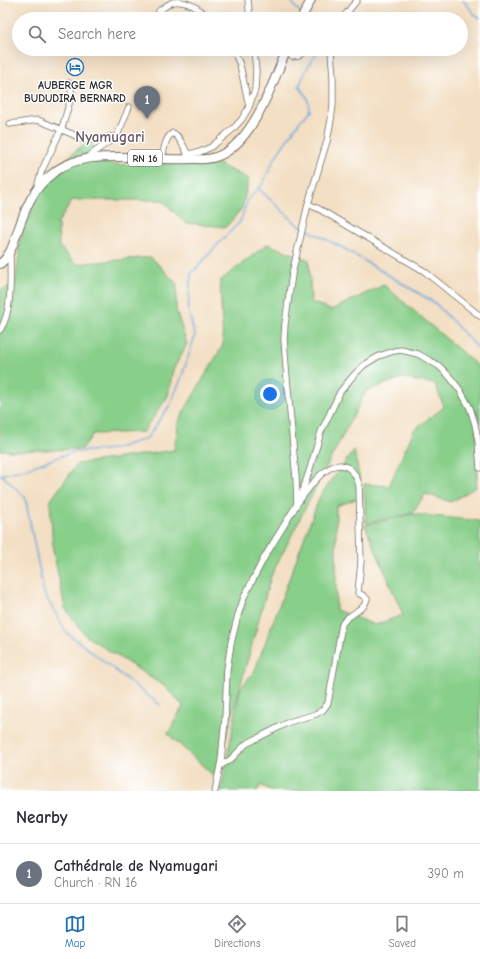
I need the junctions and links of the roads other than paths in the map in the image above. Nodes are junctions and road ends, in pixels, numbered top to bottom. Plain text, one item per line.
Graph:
1 (248, 0) edge
2 (311, 0) edge
3 (357, 0) edge
4 (159, 11) dead end
5 (203, 12) edge
6 (249, 12) edge
7 (305, 12) edge
8 (348, 12) edge
9 (236, 56) edge
10 (255, 56) edge
11 (284, 56) edge
12 (332, 56) edge
13 (69, 83) dead end
14 (129, 107) dead end
15 (249, 107) junction
16 (10, 124) dead end
17 (61, 129) junction
18 (116, 136) junction
19 (189, 157) junction
20 (86, 159) junction
21 (162, 159) junction
22 (37, 189) junction
23 (308, 204) junction
24 (10, 252) junction
25 (0, 264) edge
26 (480, 316) edge
27 (0, 330) edge
28 (480, 468) edge
29 (297, 504) junction
30 (221, 765) junction
31 (215, 791) edge

1 - 6 street
2 - 7 main road
3 - 8 street
4 - 5 street
9 - 15 street
10 - 15 street
11 - 19 main road, RN 16 / RN 16
12 - 23 street
13 - 17 street
14 - 18 street
15 - 19 street
16 - 17 street
17 - 18 street
17 - 22 street
18 - 20 street
19 - 21 main road, RN 16 / RN 16
19 - 21 street
20 - 21 main road, RN 16 / RN 16
20 - 22 main road, RN 16 / RN 16
22 - 24 main road, RN 16 / RN 16
23 - 26 street
23 - 29 street
24 - 25 main road, RN 16 / RN 16
24 - 27 street
28 - 29 street
29 - 30 street
29 - 30 street
30 - 31 street

